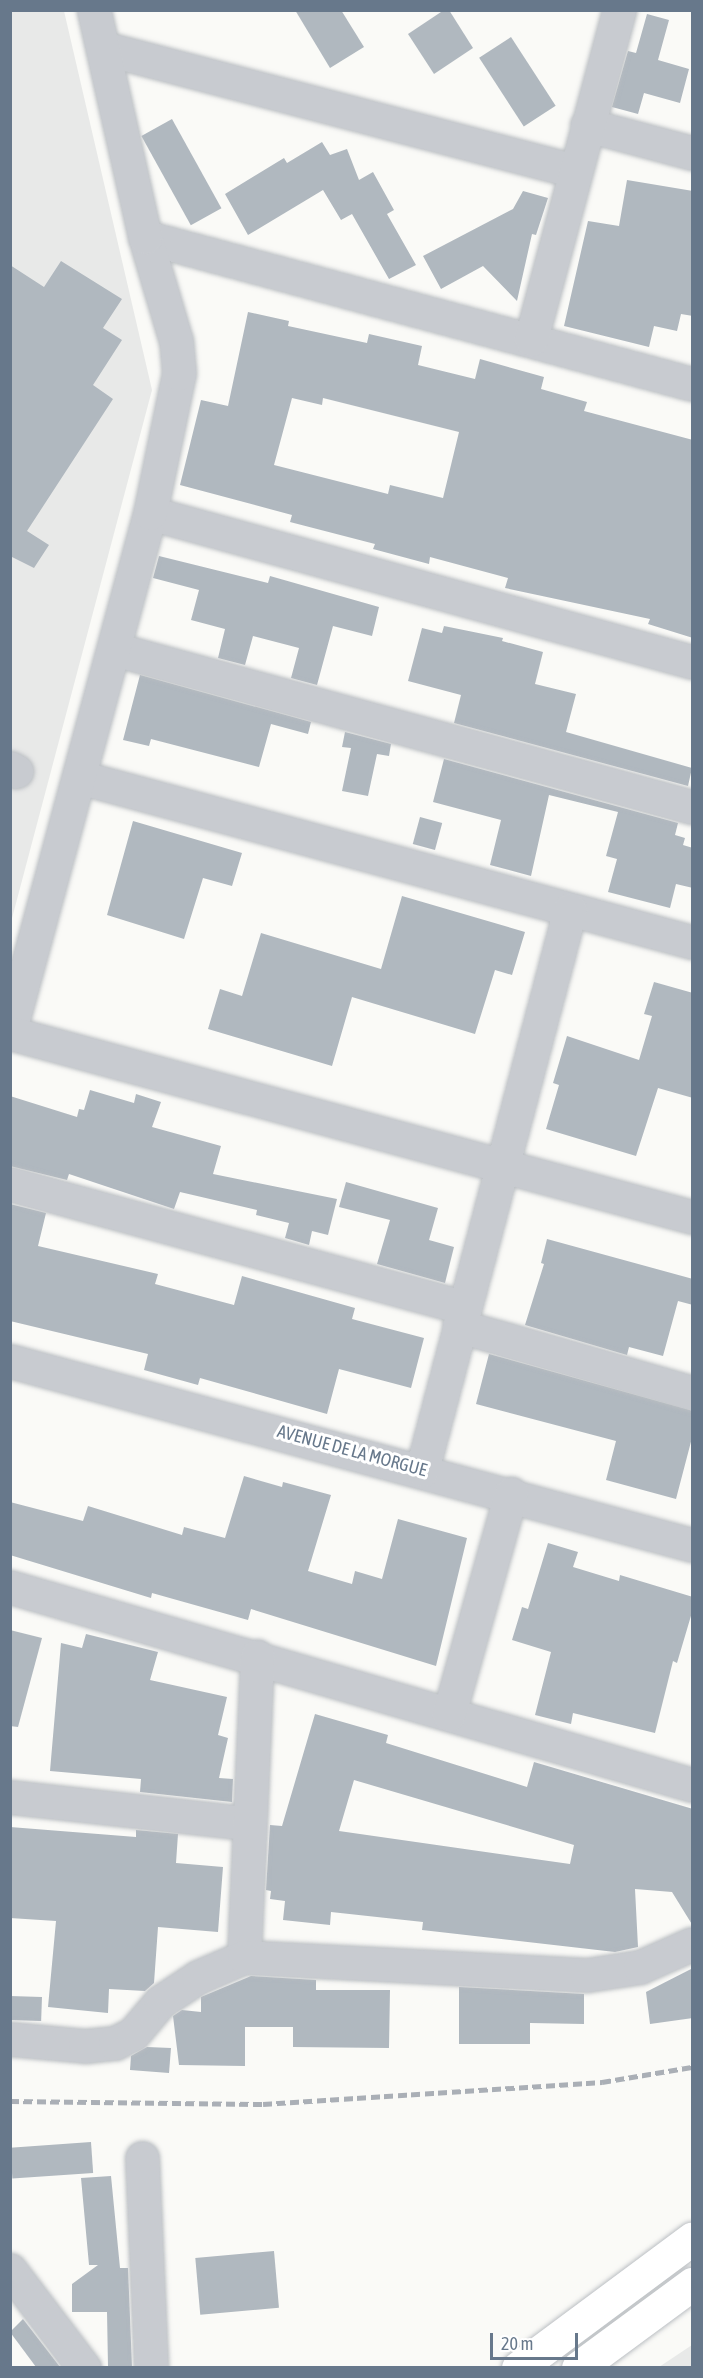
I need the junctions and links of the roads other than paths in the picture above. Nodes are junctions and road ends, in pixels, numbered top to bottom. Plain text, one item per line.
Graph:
1 (94, 10) edge
2 (619, 10) edge
3 (104, 48) junction
4 (587, 124) junction
5 (693, 153) edge
6 (575, 171) junction
7 (145, 237) junction
8 (531, 339) junction
9 (693, 384) edge
10 (150, 513) junction
11 (114, 649) junction
12 (693, 662) edge
13 (79, 777) junction
14 (693, 807) edge
15 (570, 910) junction
16 (693, 942) edge
17 (10, 1031) edge
18 (501, 1162) junction
19 (10, 1184) edge
20 (693, 1217) edge
21 (461, 1317) junction
22 (10, 1360) edge
23 (693, 1393) edge
24 (422, 1470) junction
25 (511, 1494) junction
26 (693, 1545) edge
27 (10, 1587) edge
28 (257, 1656) junction
29 (449, 1714) junction
30 (693, 1785) edge
31 (10, 1797) edge
32 (247, 1823) junction
33 (693, 1944) edge
34 (244, 1957) junction
35 (10, 2039) edge
36 (142, 2158) dead end
37 (693, 2240) edge
38 (693, 2284) edge
39 (16, 2287) edge
40 (84, 2367) edge
41 (151, 2367) edge
42 (518, 2367) edge
43 (578, 2367) edge

1 - 3 street
2 - 4 street
3 - 6 street
3 - 7 street
4 - 5 street
4 - 6 street
6 - 8 street
7 - 8 street
7 - 10 street
8 - 9 street
10 - 11 street
10 - 12 street
11 - 13 street
11 - 14 street
13 - 15 street
13 - 17 street
15 - 16 street
15 - 18 street
17 - 18 street
18 - 20 street
18 - 21 street
19 - 21 street
21 - 23 street
21 - 24 street
22 - 24 street, AVENUE DE LA MORGUE
24 - 25 street, AVENUE DE LA MORGUE
25 - 26 street, AVENUE DE LA MORGUE
25 - 29 street
27 - 28 street
28 - 29 street
28 - 32 street
29 - 30 street
31 - 32 street
32 - 34 street
33 - 34 street
34 - 35 street
36 - 41 street
37 - 42 main road
38 - 43 main road
39 - 40 street

